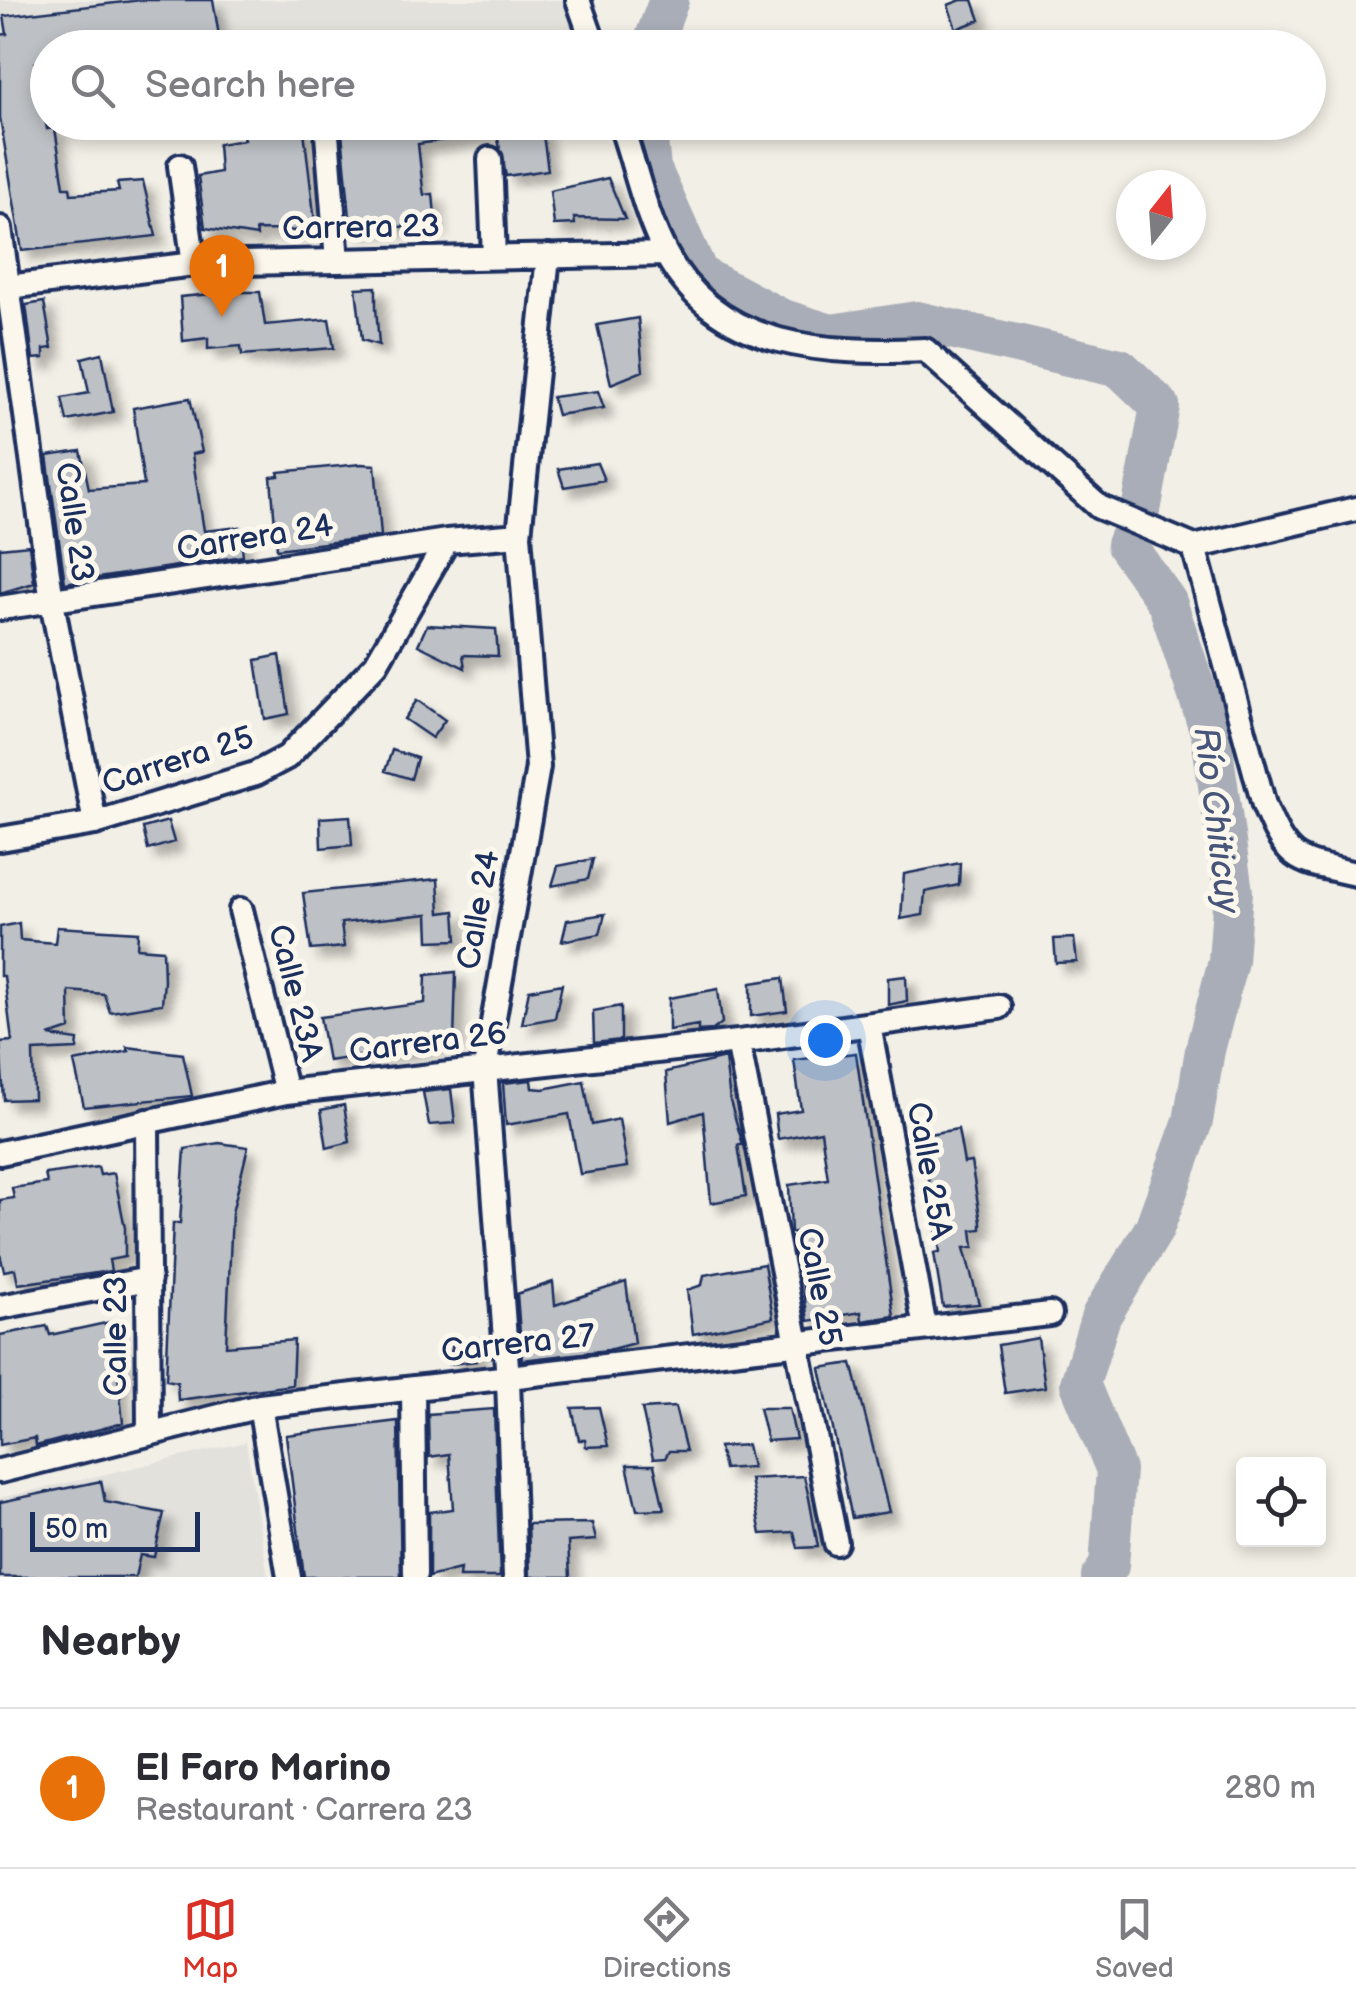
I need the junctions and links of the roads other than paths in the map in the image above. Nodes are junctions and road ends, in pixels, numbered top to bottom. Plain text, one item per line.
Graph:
1 (578, 0) edge
2 (588, 30) edge
3 (327, 140) edge
4 (626, 140) edge
5 (490, 159) dead end
6 (180, 166) dead end
7 (0, 228) edge
8 (666, 254) junction
9 (548, 256) junction
10 (494, 258) junction
11 (336, 261) junction
12 (194, 264) junction
13 (5, 288) edge
14 (1356, 509) edge
15 (520, 536) junction
16 (447, 541) junction
17 (1194, 547) junction
18 (52, 602) junction
19 (0, 608) edge
20 (95, 822) junction
21 (0, 839) edge
22 (1356, 874) edge
23 (241, 910) dead end
24 (998, 1007) dead end
25 (869, 1025) junction
26 (738, 1042) junction
27 (485, 1068) junction
28 (286, 1092) junction
29 (147, 1121) junction
30 (0, 1154) edge
31 (149, 1279) junction
32 (0, 1307) edge
33 (1050, 1314) dead end
34 (924, 1328) junction
35 (797, 1344) junction
36 (508, 1380) junction
37 (412, 1388) junction
38 (260, 1406) junction
39 (149, 1432) junction
40 (0, 1471) edge
41 (836, 1544) dead end
42 (415, 1574) dead end
43 (290, 1577) edge
44 (515, 1577) edge

1 - 2 street
3 - 11 street
4 - 8 street
5 - 10 street
6 - 12 street
7 - 13 street, Calle 23
8 - 9 street, Carrera 23
8 - 17 street
9 - 10 street, Carrera 23
9 - 15 street, Calle 24
10 - 11 street, Carrera 23
11 - 12 street, Carrera 23
12 - 13 street, Carrera 23
13 - 18 street, Calle 23
14 - 17 street
15 - 16 street, Carrera 24
15 - 27 street, Calle 24
16 - 18 street, Carrera 24
16 - 20 street, Carrera 25
17 - 22 street
18 - 19 street, Carrera 24
18 - 20 street, Calle 23
20 - 21 street, Carrera 25
23 - 28 street, Calle 23A
24 - 25 street, Carrera 26
25 - 26 street, Carrera 26
25 - 34 street, Calle 25A
26 - 27 street, Carrera 26
26 - 35 street, Calle 25
27 - 28 street, Carrera 26
27 - 36 street, Calle 24
28 - 29 street, Carrera 26
29 - 30 street, Carrera 26
29 - 31 street, Calle 23
31 - 32 street
31 - 39 street, Calle 23
33 - 34 street, Carrera 27
34 - 35 street, Carrera 27
35 - 36 street, Carrera 27
35 - 41 street, Calle 25
36 - 37 street, Carrera 27
36 - 44 street, Calle 24
37 - 38 street, Carrera 27
37 - 42 street
38 - 39 street, Carrera 27
38 - 43 street
39 - 40 street, Carrera 27

